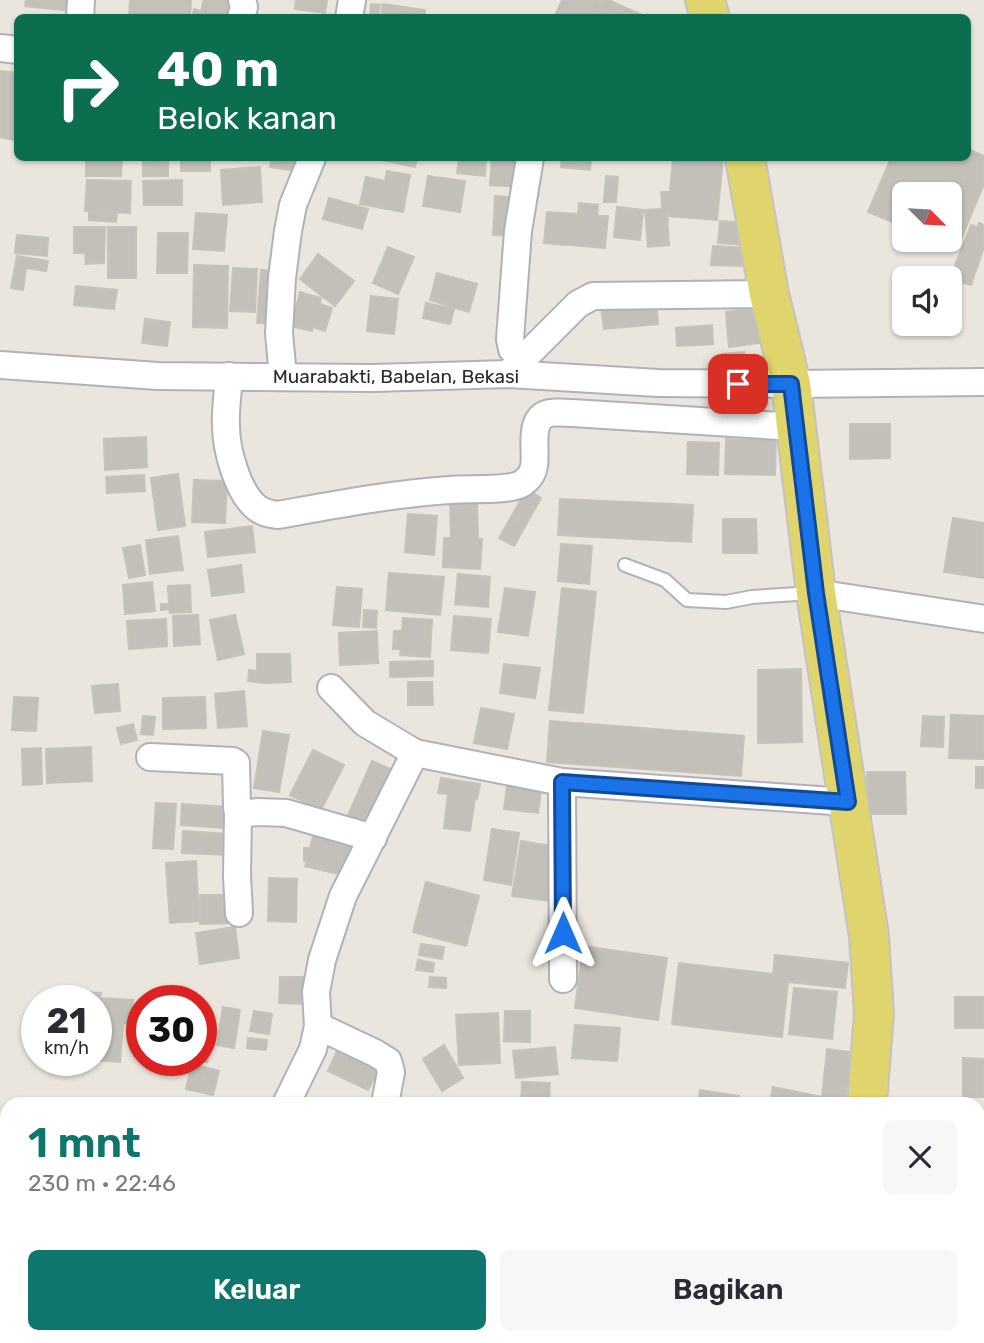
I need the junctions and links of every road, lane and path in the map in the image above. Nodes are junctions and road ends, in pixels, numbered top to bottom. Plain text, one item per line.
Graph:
1 (312, 161) edge
2 (530, 161) edge
3 (746, 161) edge
4 (769, 294) junction
5 (0, 365) edge
6 (515, 366) junction
7 (229, 376) junction
8 (283, 377) junction
9 (984, 382) edge
10 (791, 384) junction
11 (796, 427) junction
12 (625, 565) dead end
13 (816, 593) junction
14 (984, 619) edge
15 (331, 688) dead end
16 (415, 753) junction
17 (150, 757) dead end
18 (562, 782) junction
19 (848, 802) junction
20 (239, 814) junction
21 (373, 838) junction
22 (240, 913) dead end
23 (563, 979) dead end
24 (318, 1026) junction
25 (289, 1097) edge
26 (386, 1097) edge
27 (868, 1097) edge

1 - 8 street
2 - 6 street
3 - 4 main road
4 - 6 street
4 - 10 main road
5 - 7 street, Muarabakti, Babelan, Bekasi
6 - 8 street, Muarabakti, Babelan, Bekasi
6 - 10 street, Muarabakti, Babelan, Bekasi
7 - 8 street, Muarabakti, Babelan, Bekasi
7 - 11 street
9 - 10 street, Muarabakti, Babelan, Bekasi
10 - 11 main road
11 - 13 main road
12 - 13 lane
13 - 14 street
13 - 19 main road
15 - 16 street
16 - 18 street
16 - 21 street
17 - 20 street
18 - 19 street
18 - 23 street
19 - 27 main road
20 - 21 street
20 - 22 street
21 - 24 street
24 - 25 street
24 - 26 street

